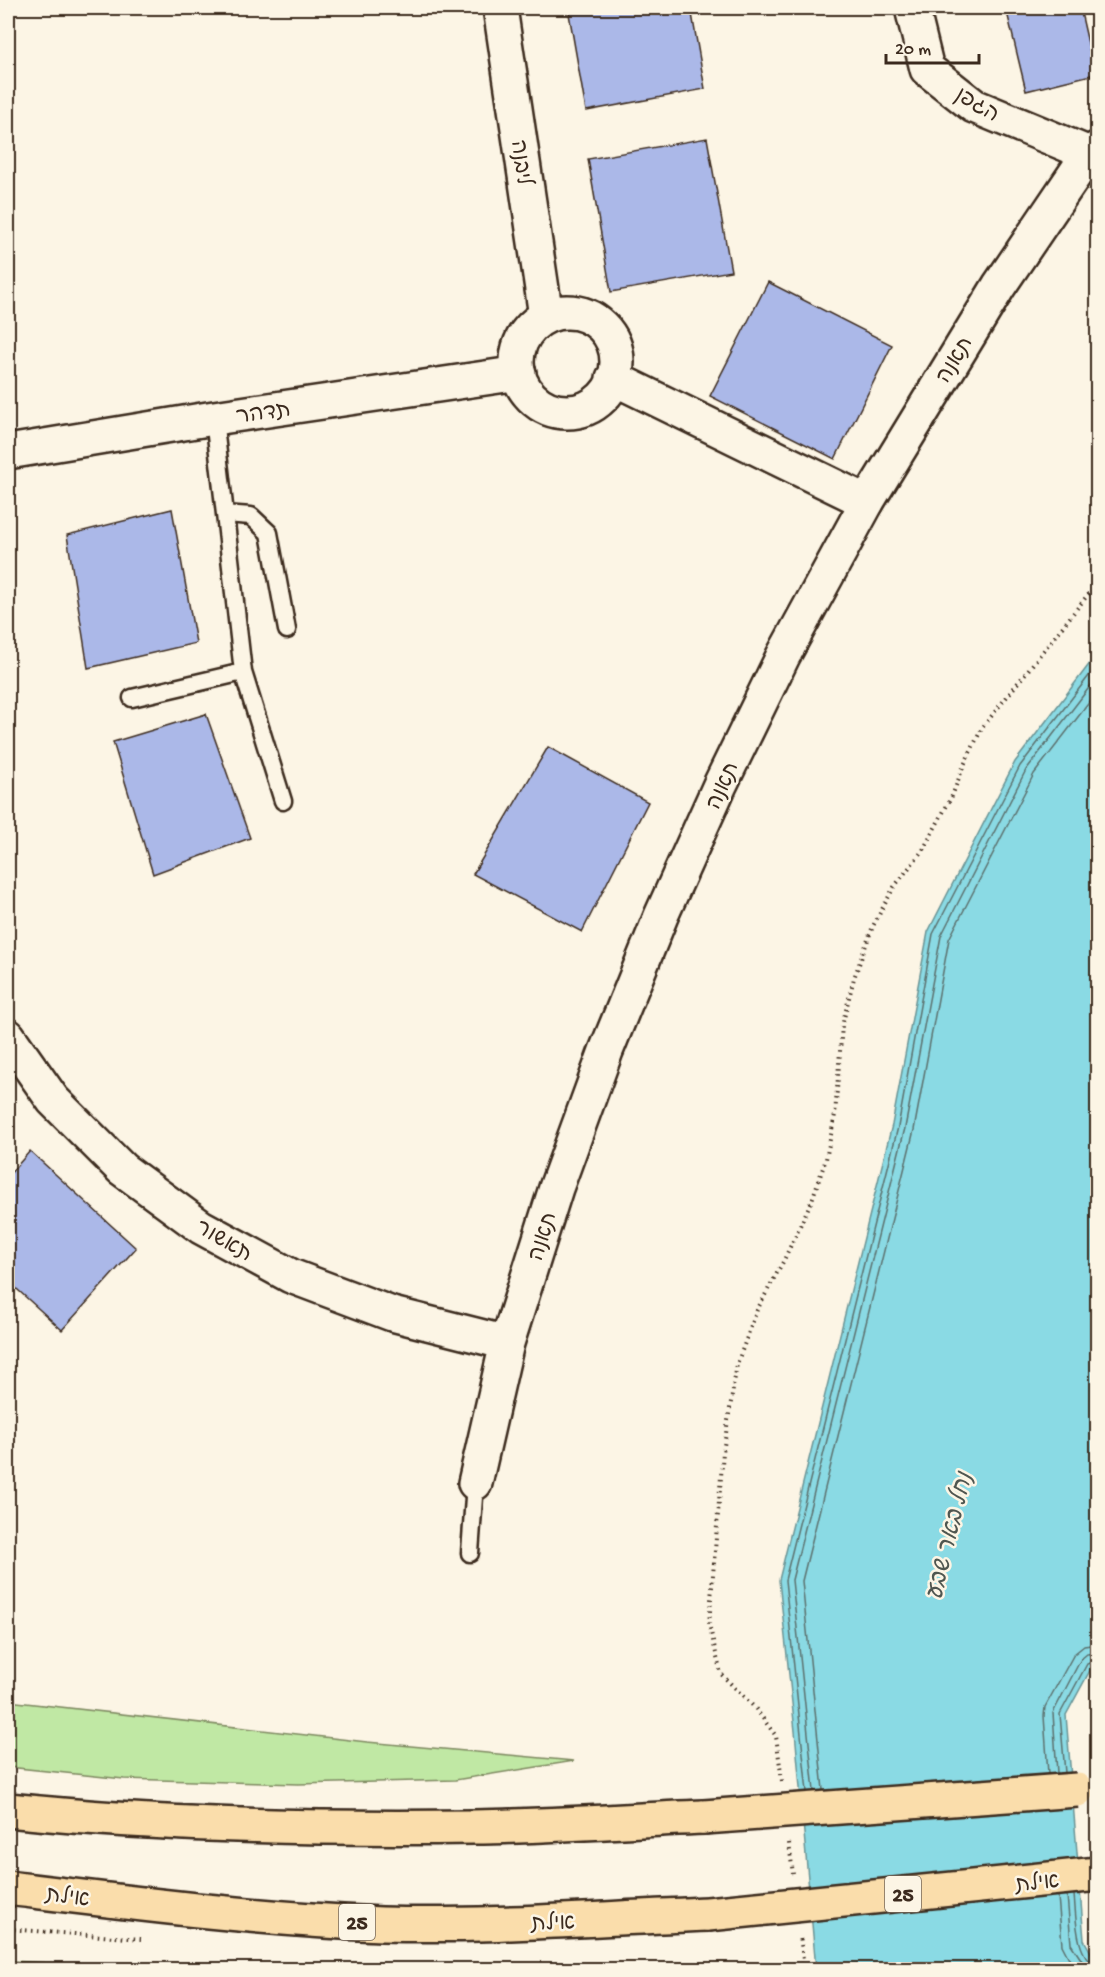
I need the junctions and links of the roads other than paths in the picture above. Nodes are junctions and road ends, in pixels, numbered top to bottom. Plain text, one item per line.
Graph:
1 (500, 8) edge
2 (912, 8) edge
3 (1095, 151) edge
4 (546, 316) junction
5 (519, 374) junction
6 (613, 378) junction
7 (214, 418) junction
8 (8, 452) edge
9 (867, 502) junction
10 (225, 514) junction
11 (287, 630) dead end
12 (243, 672) junction
13 (132, 698) dead end
14 (283, 801) dead end
15 (8, 1036) edge
16 (507, 1343) junction
17 (475, 1483) joint
18 (470, 1553) dead end
19 (1088, 1788) edge
20 (8, 1810) edge
21 (1098, 1874) edge
22 (8, 1888) edge

1 - 4 street, ליבנה
2 - 3 street, הגפן
3 - 9 street, תאנה
4 - 5 street
4 - 6 street
5 - 6 street
5 - 7 street, תדהר
6 - 9 street
7 - 8 street, תדהר
7 - 10 lane
9 - 16 street, תאנה
10 - 11 lane
10 - 12 lane
12 - 13 lane
12 - 14 lane
15 - 16 street, תאשור
16 - 17 street, תאנה
17 - 18 lane
19 - 20 highway, bridge
21 - 22 highway, אילת / 25, bridge

